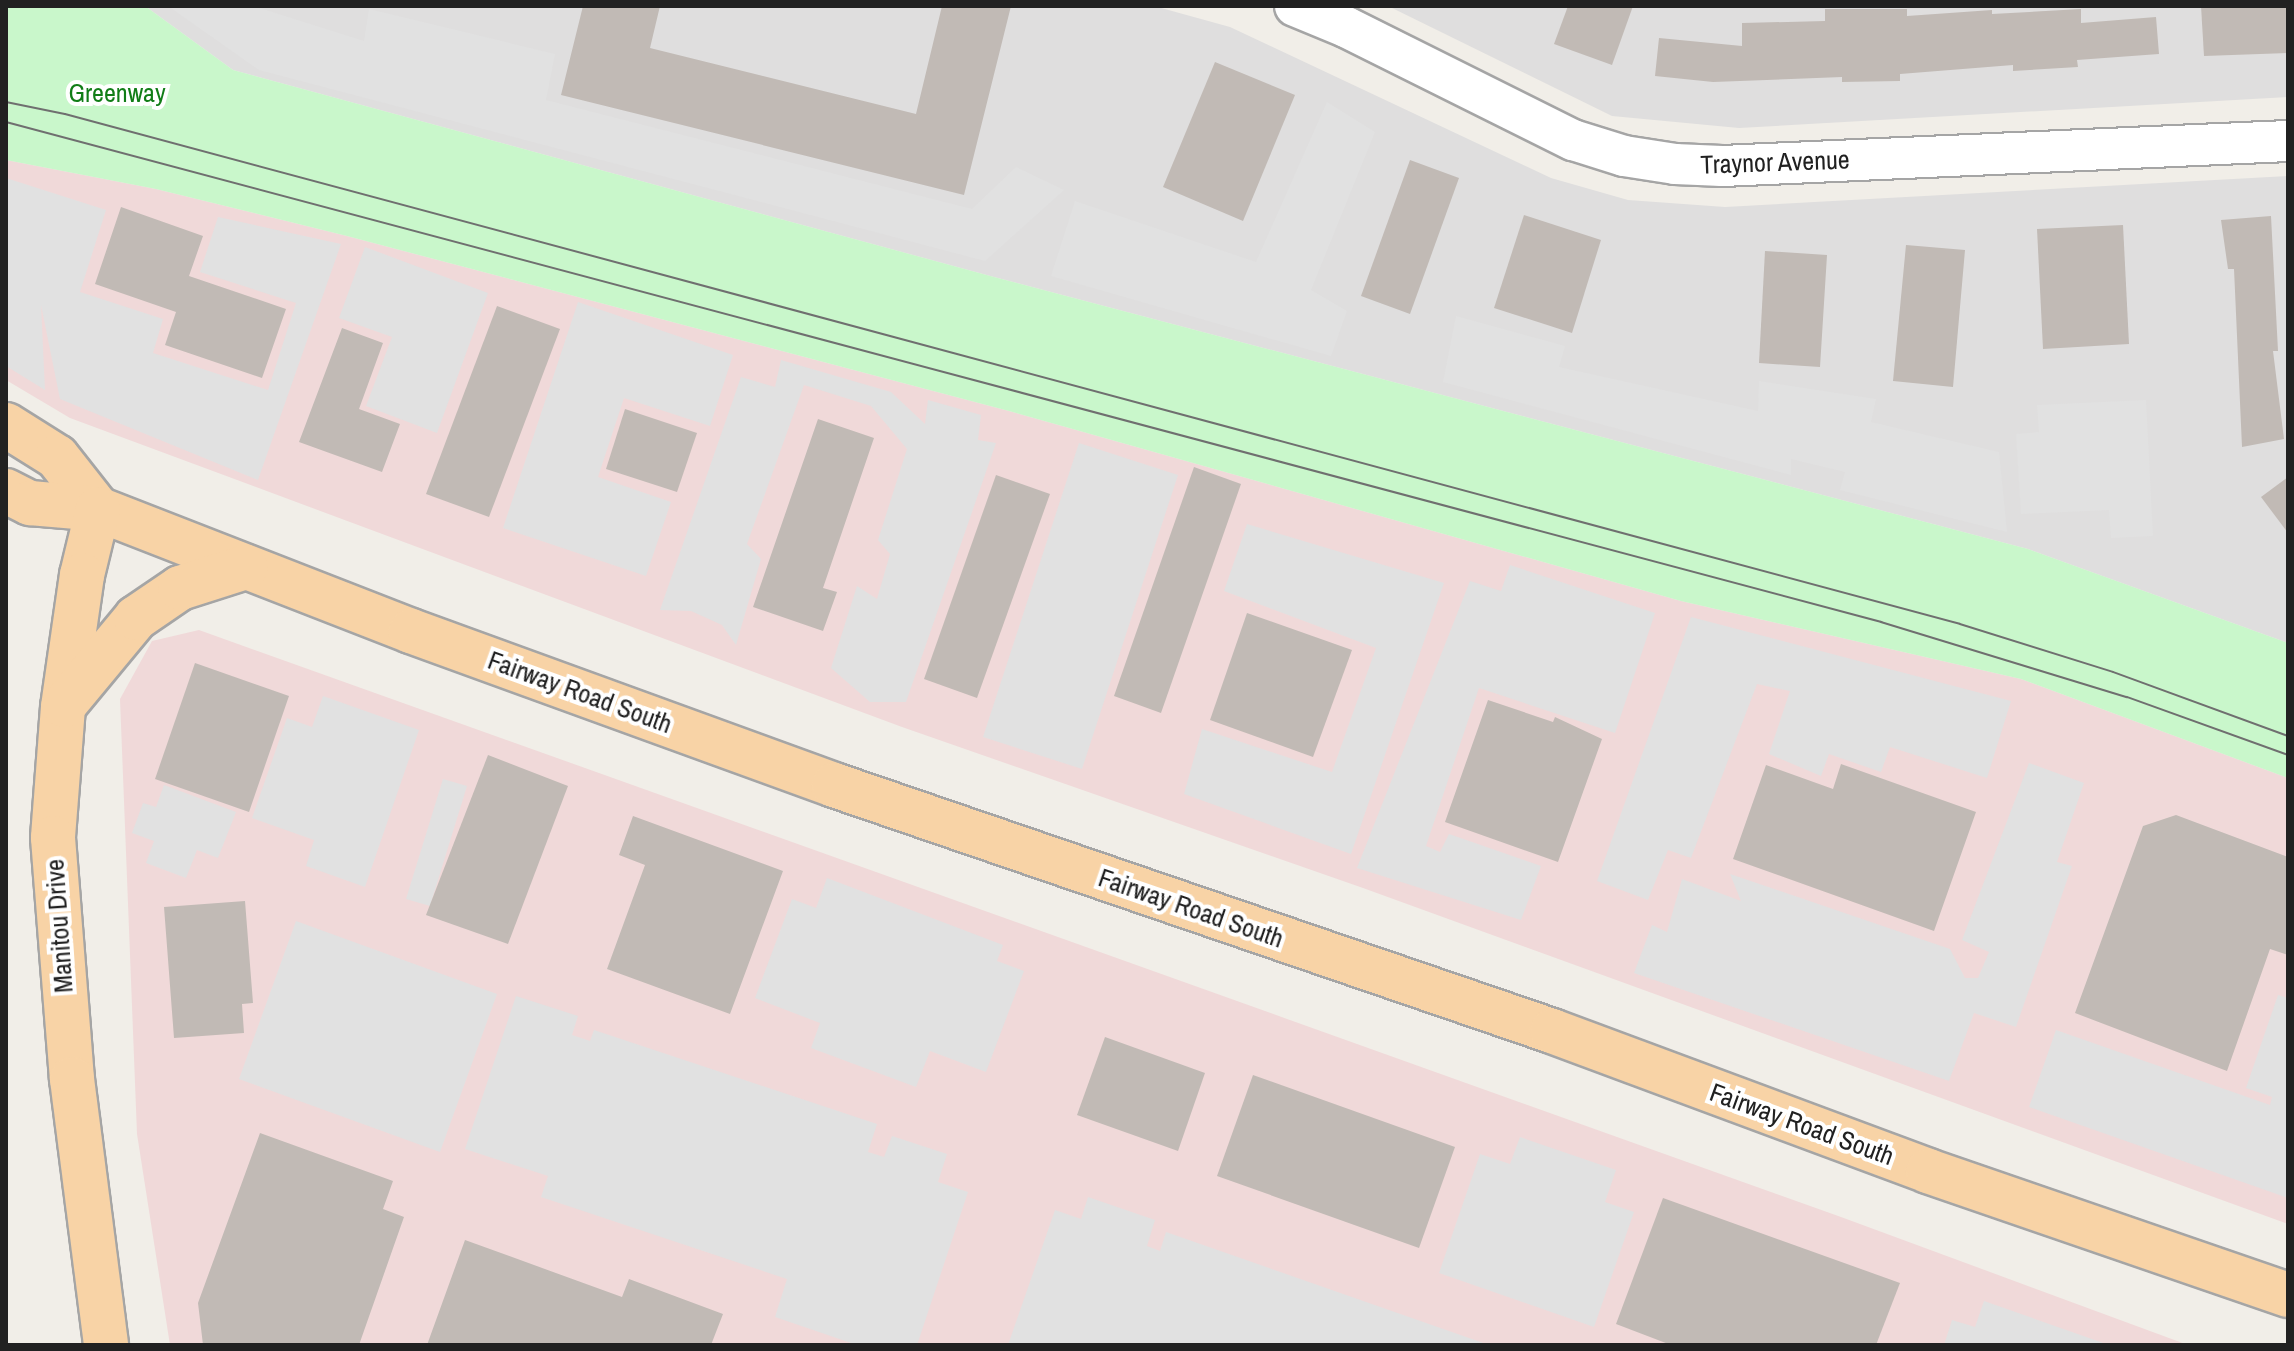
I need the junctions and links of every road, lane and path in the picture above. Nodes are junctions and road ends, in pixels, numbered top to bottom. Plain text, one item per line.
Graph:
1 (1295, 6) edge
2 (2288, 141) edge
3 (6, 425) edge
4 (6, 491) edge
5 (98, 509) junction
6 (246, 567) junction
7 (63, 707) junction
8 (2288, 1295) edge
9 (106, 1345) edge

1 - 2 street, Traynor Avenue
3 - 5 main road
4 - 5 main road
5 - 6 main road, Fairway Road South
5 - 7 main road, Manitou Drive
6 - 7 main road
6 - 8 main road, Fairway Road South
7 - 9 main road, Manitou Drive

